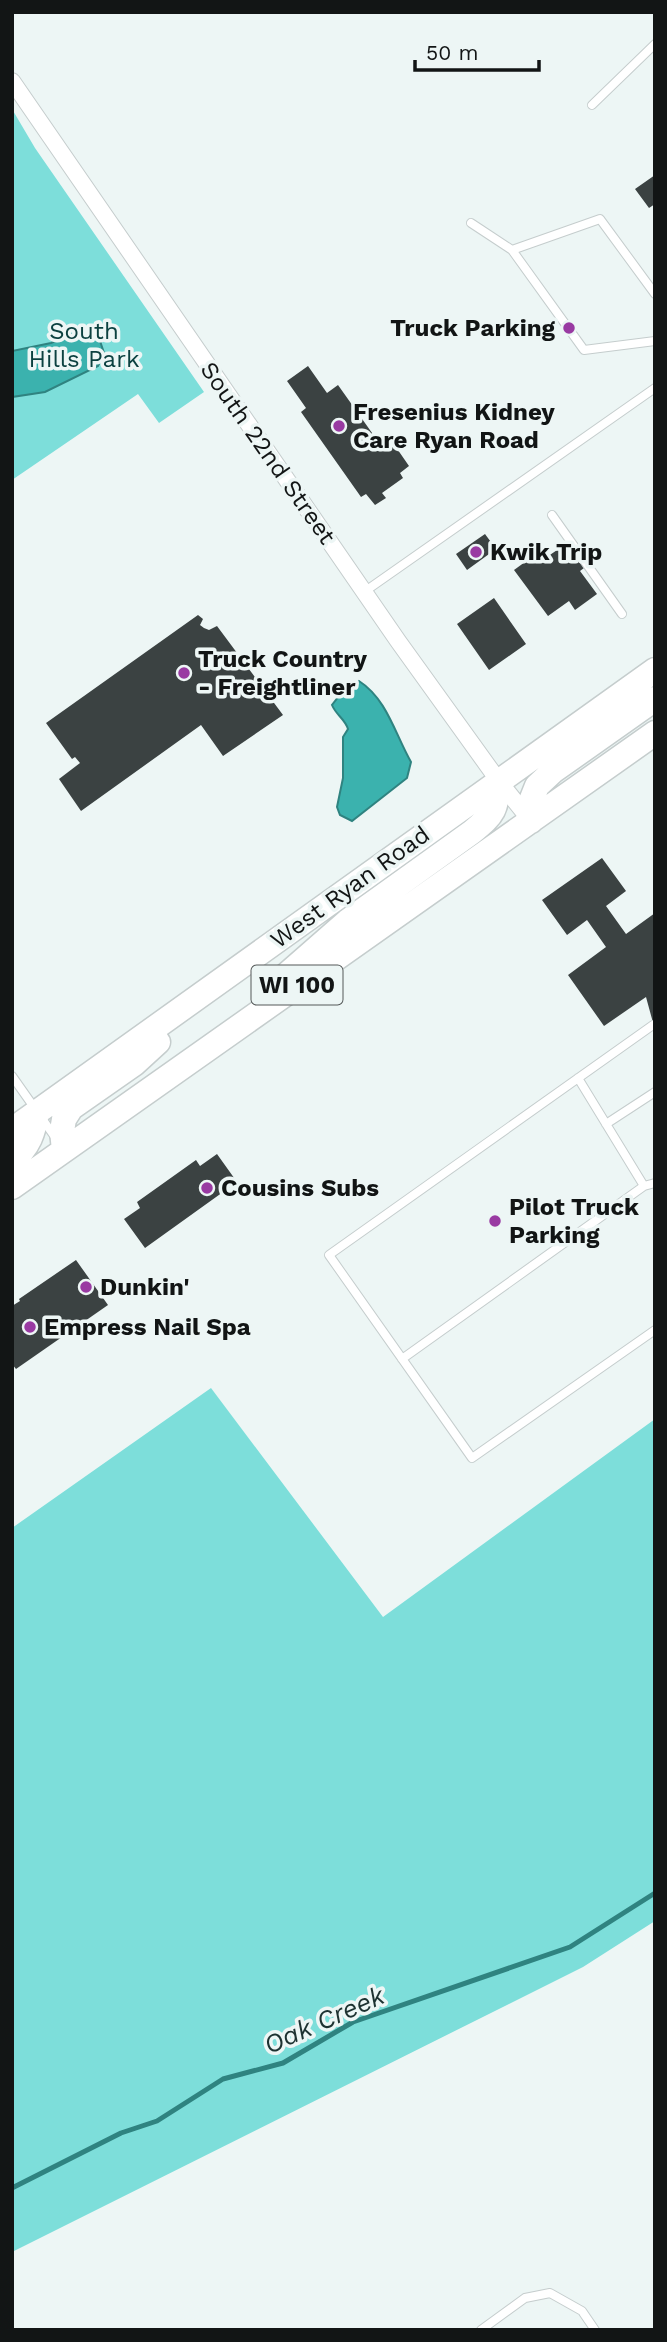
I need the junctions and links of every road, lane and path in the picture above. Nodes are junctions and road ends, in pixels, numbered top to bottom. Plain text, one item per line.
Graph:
1 (655, 44) edge
2 (12, 81) edge
3 (592, 105) dead end
4 (471, 223) dead end
5 (512, 250) junction
6 (655, 294) edge
7 (655, 341) edge
8 (655, 388) edge
9 (552, 515) dead end
10 (364, 592) junction
11 (622, 614) dead end
12 (655, 670) edge
13 (655, 699) edge
14 (655, 733) edge
15 (498, 780) junction
16 (531, 821) junction
17 (215, 984) junction
18 (653, 1026) dead end
19 (230, 1033) junction
20 (12, 1076) edge
21 (578, 1078) junction
22 (655, 1092) edge
23 (37, 1112) junction
24 (606, 1124) junction
25 (12, 1130) edge
26 (64, 1150) junction
27 (12, 1160) edge
28 (655, 1183) edge
29 (644, 1186) junction
30 (12, 1187) edge
31 (655, 1330) edge
32 (402, 1359) junction
33 (481, 2330) edge
34 (595, 2330) edge

1 - 3 lane
2 - 10 street, South 22nd Street
4 - 5 lane
5 - 6 lane
5 - 7 lane
8 - 10 lane
9 - 11 lane
10 - 15 street, South 22nd Street
12 - 15 main road, West Ryan Road / WI 100
13 - 16 main road
14 - 16 main road, West Ryan Road / WI 100
15 - 16 street, South 22nd Street
15 - 17 main road, West Ryan Road / WI 100
15 - 19 main road
16 - 19 main road, West Ryan Road / WI 100
17 - 23 main road, West Ryan Road / WI 100
17 - 26 main road
18 - 21 lane
19 - 26 main road, West Ryan Road / WI 100
20 - 23 lane
21 - 24 lane
21 - 32 lane
22 - 24 lane
23 - 25 main road, West Ryan Road / WI 100
23 - 26 lane
23 - 27 main road
24 - 29 lane
26 - 30 main road, West Ryan Road / WI 100
28 - 29 lane
29 - 32 lane
31 - 32 lane
33 - 34 lane

